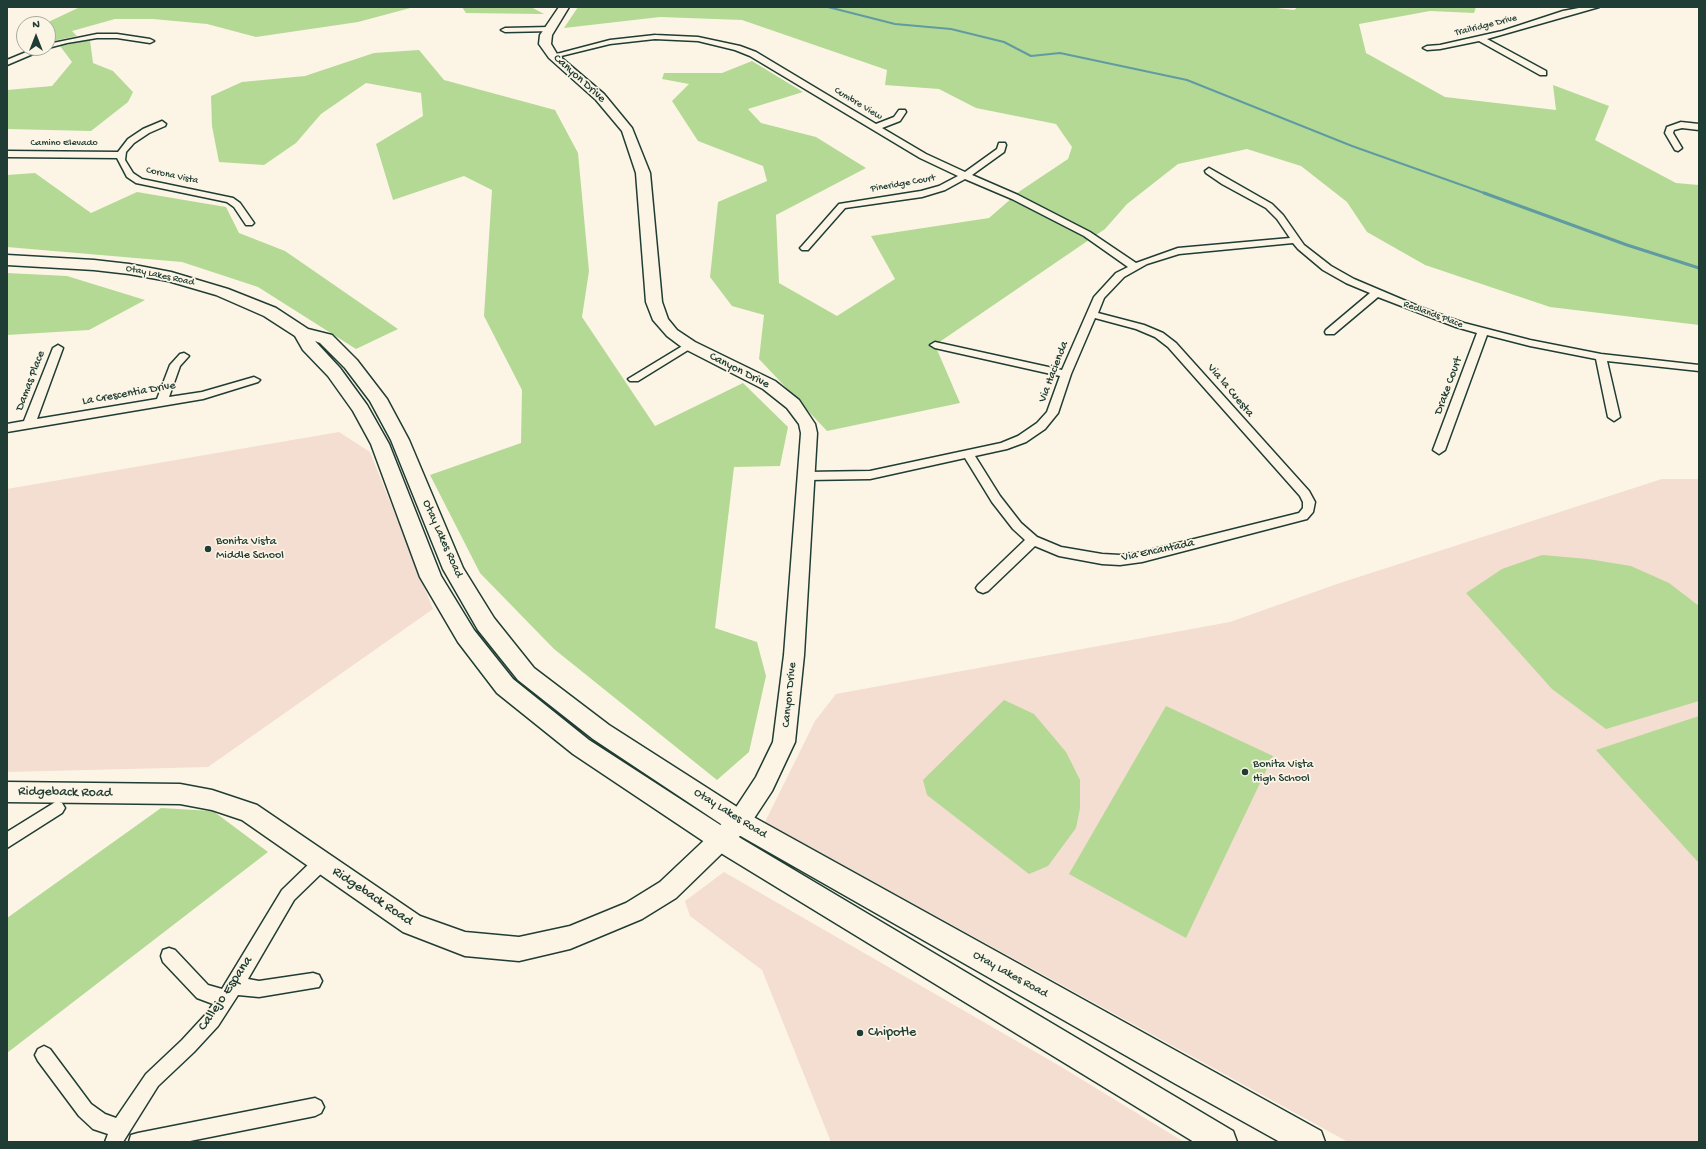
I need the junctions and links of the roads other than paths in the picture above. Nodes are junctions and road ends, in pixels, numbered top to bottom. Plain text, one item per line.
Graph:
1 (564, 7) edge
2 (1595, 7) edge
3 (550, 29) junction
4 (505, 30) dead end
5 (1482, 39) junction
6 (150, 41) dead end
7 (56, 44) edge
8 (1426, 48) dead end
9 (24, 56) edge
10 (553, 56) junction
11 (7, 63) edge
12 (1543, 73) dead end
13 (902, 112) dead end
14 (162, 124) dead end
15 (877, 127) junction
16 (1699, 127) edge
17 (1002, 145) dead end
18 (1678, 148) dead end
19 (7, 154) edge
20 (121, 155) junction
21 (1209, 171) dead end
22 (965, 176) junction
23 (249, 223) dead end
24 (1295, 240) junction
25 (806, 248) dead end
26 (7, 260) edge
27 (1134, 266) junction
28 (1377, 292) junction
29 (1091, 314) junction
30 (302, 332) junction
31 (1330, 332) dead end
32 (1483, 332) junction
33 (689, 345) junction
34 (935, 345) dead end
35 (58, 348) dead end
36 (184, 356) dead end
37 (1601, 357) junction
38 (1699, 368) edge
39 (1066, 374) junction
40 (254, 380) dead end
41 (634, 380) dead end
42 (162, 402) junction
43 (1614, 418) dead end
44 (29, 424) junction
45 (7, 428) edge
46 (1439, 450) dead end
47 (968, 454) junction
48 (807, 476) junction
49 (1296, 519) joint
50 (1033, 540) junction
51 (984, 588) dead end
52 (7, 792) edge
53 (57, 808) dead end
54 (730, 831) junction
55 (7, 841) edge
56 (321, 863) junction
57 (169, 956) dead end
58 (313, 981) dead end
59 (230, 992) junction
60 (44, 1055) dead end
61 (315, 1107) dead end
62 (117, 1135) edge
63 (138, 1142) edge
64 (1222, 1142) edge
65 (1310, 1142) edge

1 - 3 street, Canyon Drive
2 - 5 street, Trailridge Drive
3 - 4 street
3 - 10 street, Canyon Drive
5 - 8 street, Trailridge Drive
5 - 12 street
6 - 7 street
9 - 11 street
10 - 15 street, Cumbre View
10 - 33 street, Canyon Drive
13 - 15 street
14 - 20 street
15 - 22 street, Cumbre View
16 - 18 street
17 - 22 street, Pineridge Court
19 - 20 street, Camino Elevado
20 - 23 street, Corona Vista
21 - 24 street, Redlands Place
22 - 25 street, Pineridge Court
22 - 27 street, Cumbre View
24 - 27 street, Via Hacienda
24 - 28 street, Redlands Place
26 - 30 main road, Otay Lakes Road
27 - 29 street, Via Hacienda
28 - 31 street
28 - 32 street, Redlands Place
29 - 39 street, Via Hacienda
29 - 49 street, Via la Cuesta
30 - 54 main road, Otay Lakes Road
30 - 54 main road, Otay Lakes Road
32 - 37 street, Redlands Place
32 - 46 street, Drake Court
33 - 41 street
33 - 48 street, Canyon Drive
34 - 39 street
35 - 44 street, Damas Place
36 - 42 street
37 - 38 street, Redlands Place
37 - 43 street
39 - 47 street, Via Hacienda
40 - 42 street, La Crescentia Drive
42 - 44 street, La Crescentia Drive
44 - 45 street, La Crescentia Drive
47 - 48 street, Via Hacienda
47 - 50 street, Via Encantada
48 - 54 street, Canyon Drive
49 - 50 street, Via Encantada
50 - 51 street
52 - 56 street, Ridgeback Road
53 - 55 street
54 - 56 street, Ridgeback Road
54 - 64 main road, Otay Lakes Road
54 - 65 main road, Otay Lakes Road
56 - 59 street, Callejo Espana
57 - 59 street
58 - 59 street
59 - 62 street, Callejo Espana
60 - 62 street
61 - 63 street

